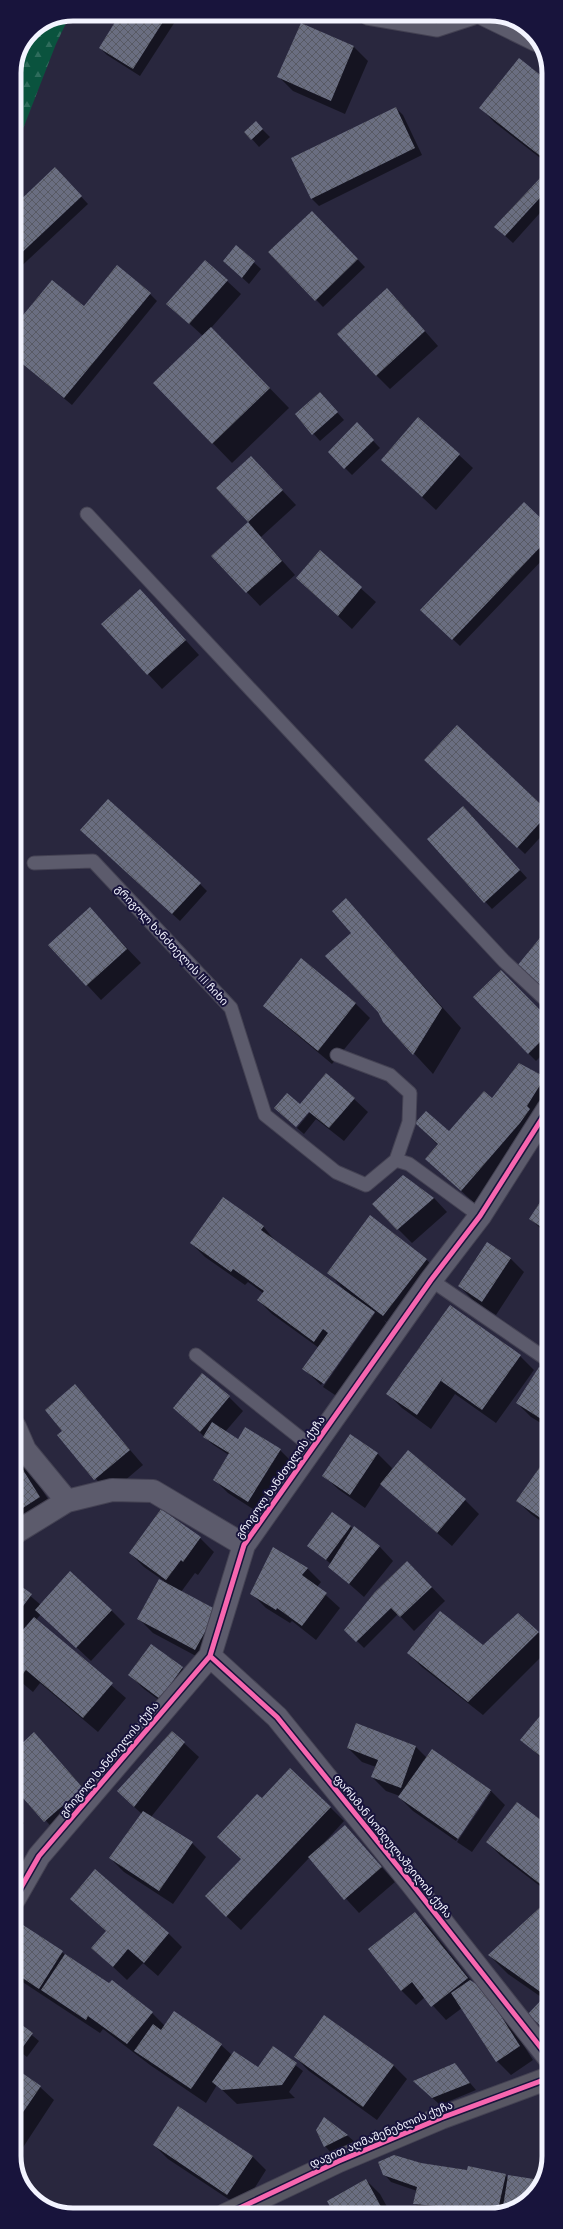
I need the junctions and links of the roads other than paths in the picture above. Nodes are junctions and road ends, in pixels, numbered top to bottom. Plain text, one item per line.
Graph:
1 (384, 21) edge
2 (463, 21) edge
3 (499, 22) edge
4 (524, 34) edge
5 (87, 514) dead end
6 (34, 863) dead end
7 (542, 996) edge
8 (337, 1055) dead end
9 (542, 1118) edge
10 (396, 1160) junction
11 (480, 1216) junction
12 (431, 1280) junction
13 (196, 1354) dead end
14 (542, 1356) edge
15 (21, 1441) edge
16 (312, 1448) junction
17 (67, 1501) junction
18 (21, 1529) edge
19 (244, 1545) junction
20 (210, 1656) junction
21 (21, 1888) edge
22 (542, 2049) edge
23 (542, 2081) edge
24 (238, 2208) edge

1 - 2 lane
3 - 4 street
5 - 7 lane
6 - 10 lane, გრიგოლ ხანძთელის III ჩიხი
8 - 10 lane
9 - 11 street, გრიგოლ ხანძთელის ქუჩა
10 - 11 lane
11 - 12 street, გრიგოლ ხანძთელის ქუჩა
12 - 14 lane
12 - 16 street, გრიგოლ ხანძთელის ქუჩა
13 - 16 lane
15 - 17 street
16 - 19 street, გრიგოლ ხანძთელის ქუჩა
17 - 18 street
17 - 19 street
19 - 20 street, გრიგოლ ხანძთელის ქუჩა
20 - 21 street, გრიგოლ ხანძთელის ქუჩა
20 - 22 street, ფარსმან სონღულაშვილის ქუჩა
23 - 24 street, დავით აღმაშენებლის ქუჩა

